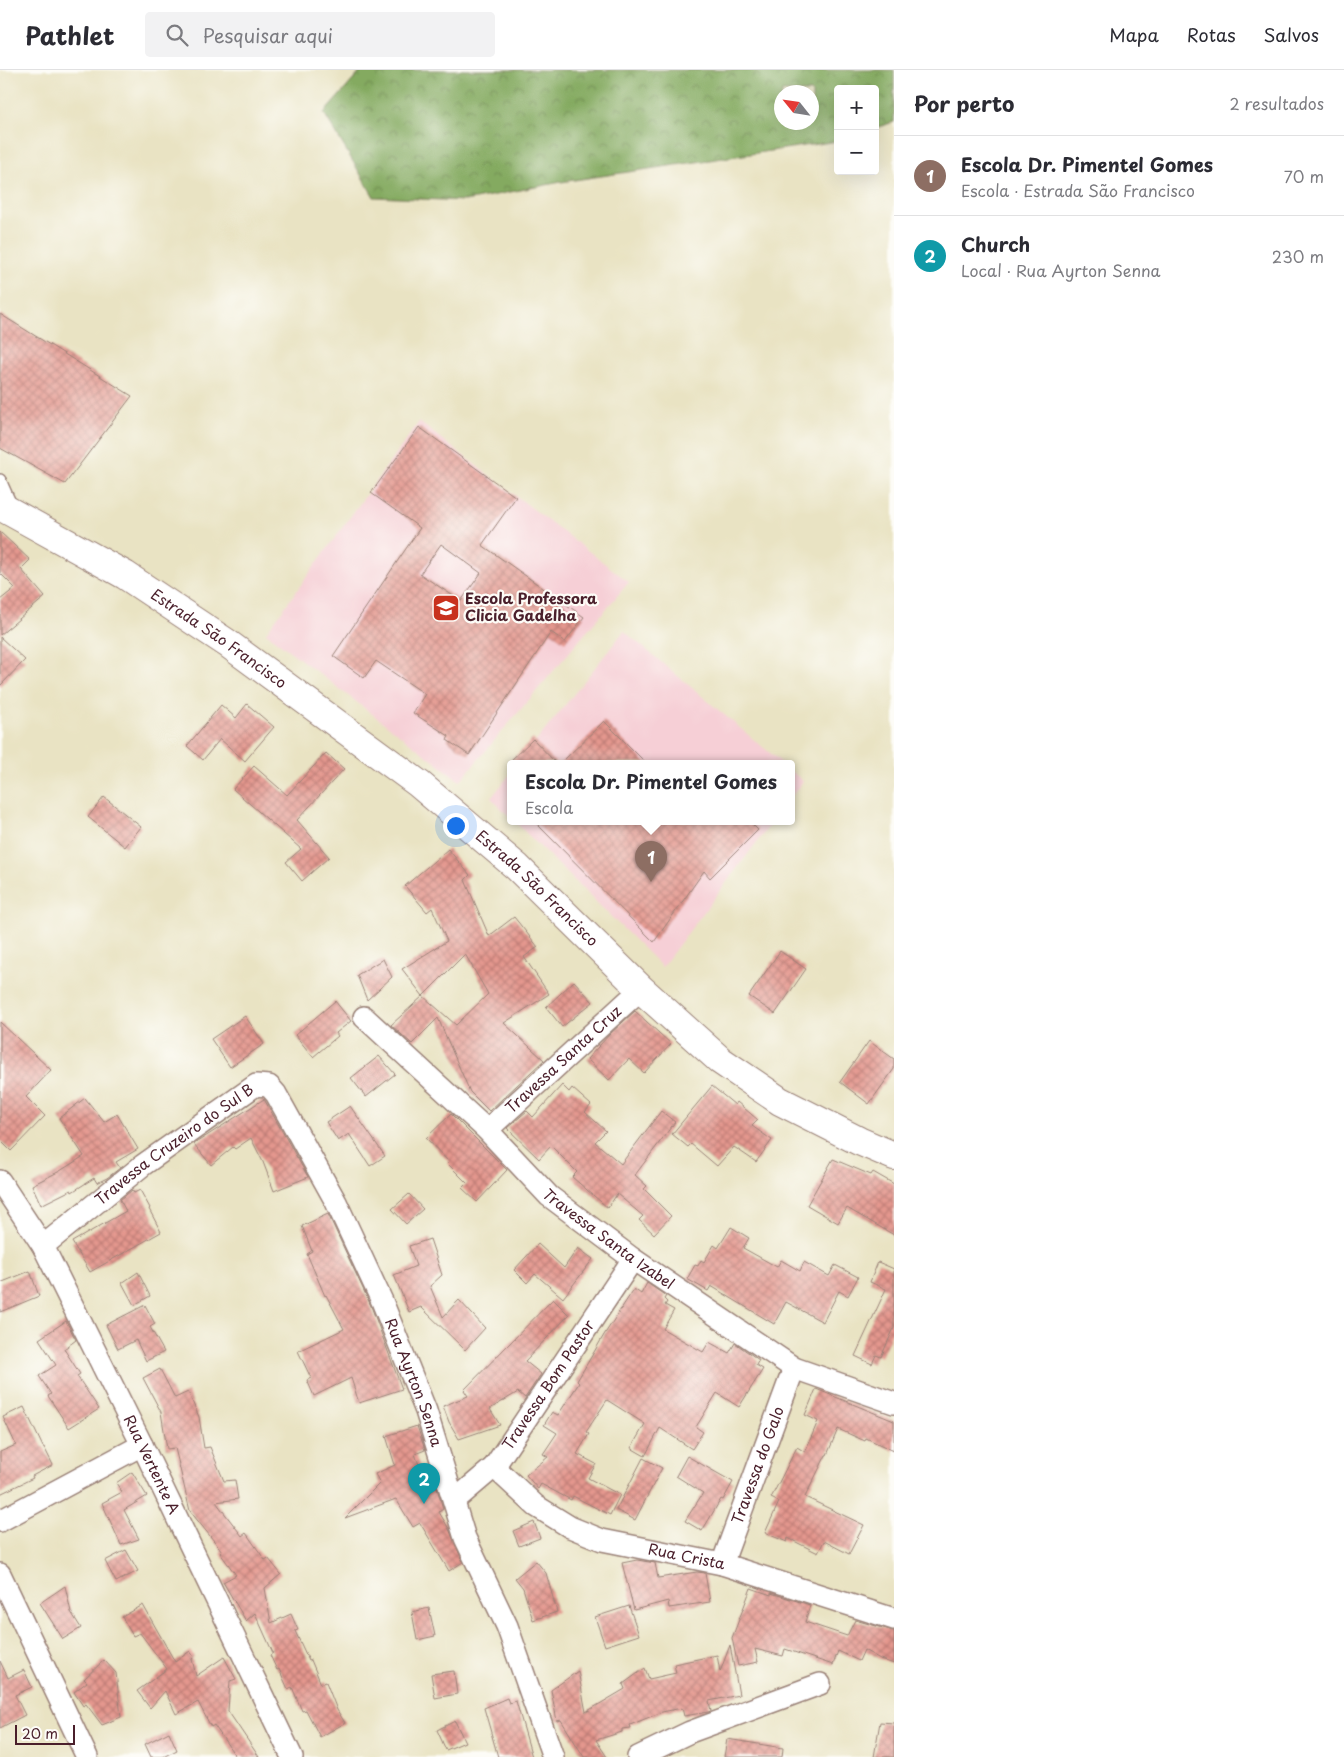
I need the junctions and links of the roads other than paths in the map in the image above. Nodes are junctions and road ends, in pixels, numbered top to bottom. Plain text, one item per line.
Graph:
1 (0, 480) edge
2 (7, 510) edge
3 (641, 989) junction
4 (364, 1017) dead end
5 (296, 1130) joint
6 (487, 1130) junction
7 (894, 1156) edge
8 (0, 1180) edge
9 (43, 1246) junction
10 (633, 1259) junction
11 (794, 1368) junction
12 (894, 1403) edge
13 (142, 1445) junction
14 (494, 1467) junction
15 (454, 1501) junction
16 (0, 1521) edge
17 (722, 1564) junction
18 (0, 1574) edge
19 (894, 1619) edge
20 (820, 1684) dead end
21 (87, 1757) edge
22 (292, 1757) edge
23 (553, 1757) edge
24 (638, 1757) edge

1 - 2 lane
2 - 3 street, Estrada São Francisco
3 - 6 street, Travessa Santa Cruz
3 - 7 street, Estrada São Francisco
4 - 6 street, Travessa Santa Izabel
5 - 9 street, Travessa Cruzeiro do Sul B
5 - 15 street, Rua Ayrton Senna
6 - 10 street, Travessa Santa Izabel
8 - 9 street, Rua Vertente A
9 - 13 street, Rua Vertente A
10 - 11 street, Travessa Santa Izabel
10 - 14 street, Travessa Bom Pastor
11 - 12 street, Travessa Santa Izabel
11 - 17 street, Travessa do Galo
13 - 16 street
13 - 22 street, Rua Vertente A
14 - 15 street, Travessa Bom Pastor
14 - 17 street, Rua Crista
15 - 23 street, Rua Ayrton Senna
17 - 19 street, Rua Crista
18 - 21 street
20 - 24 street

